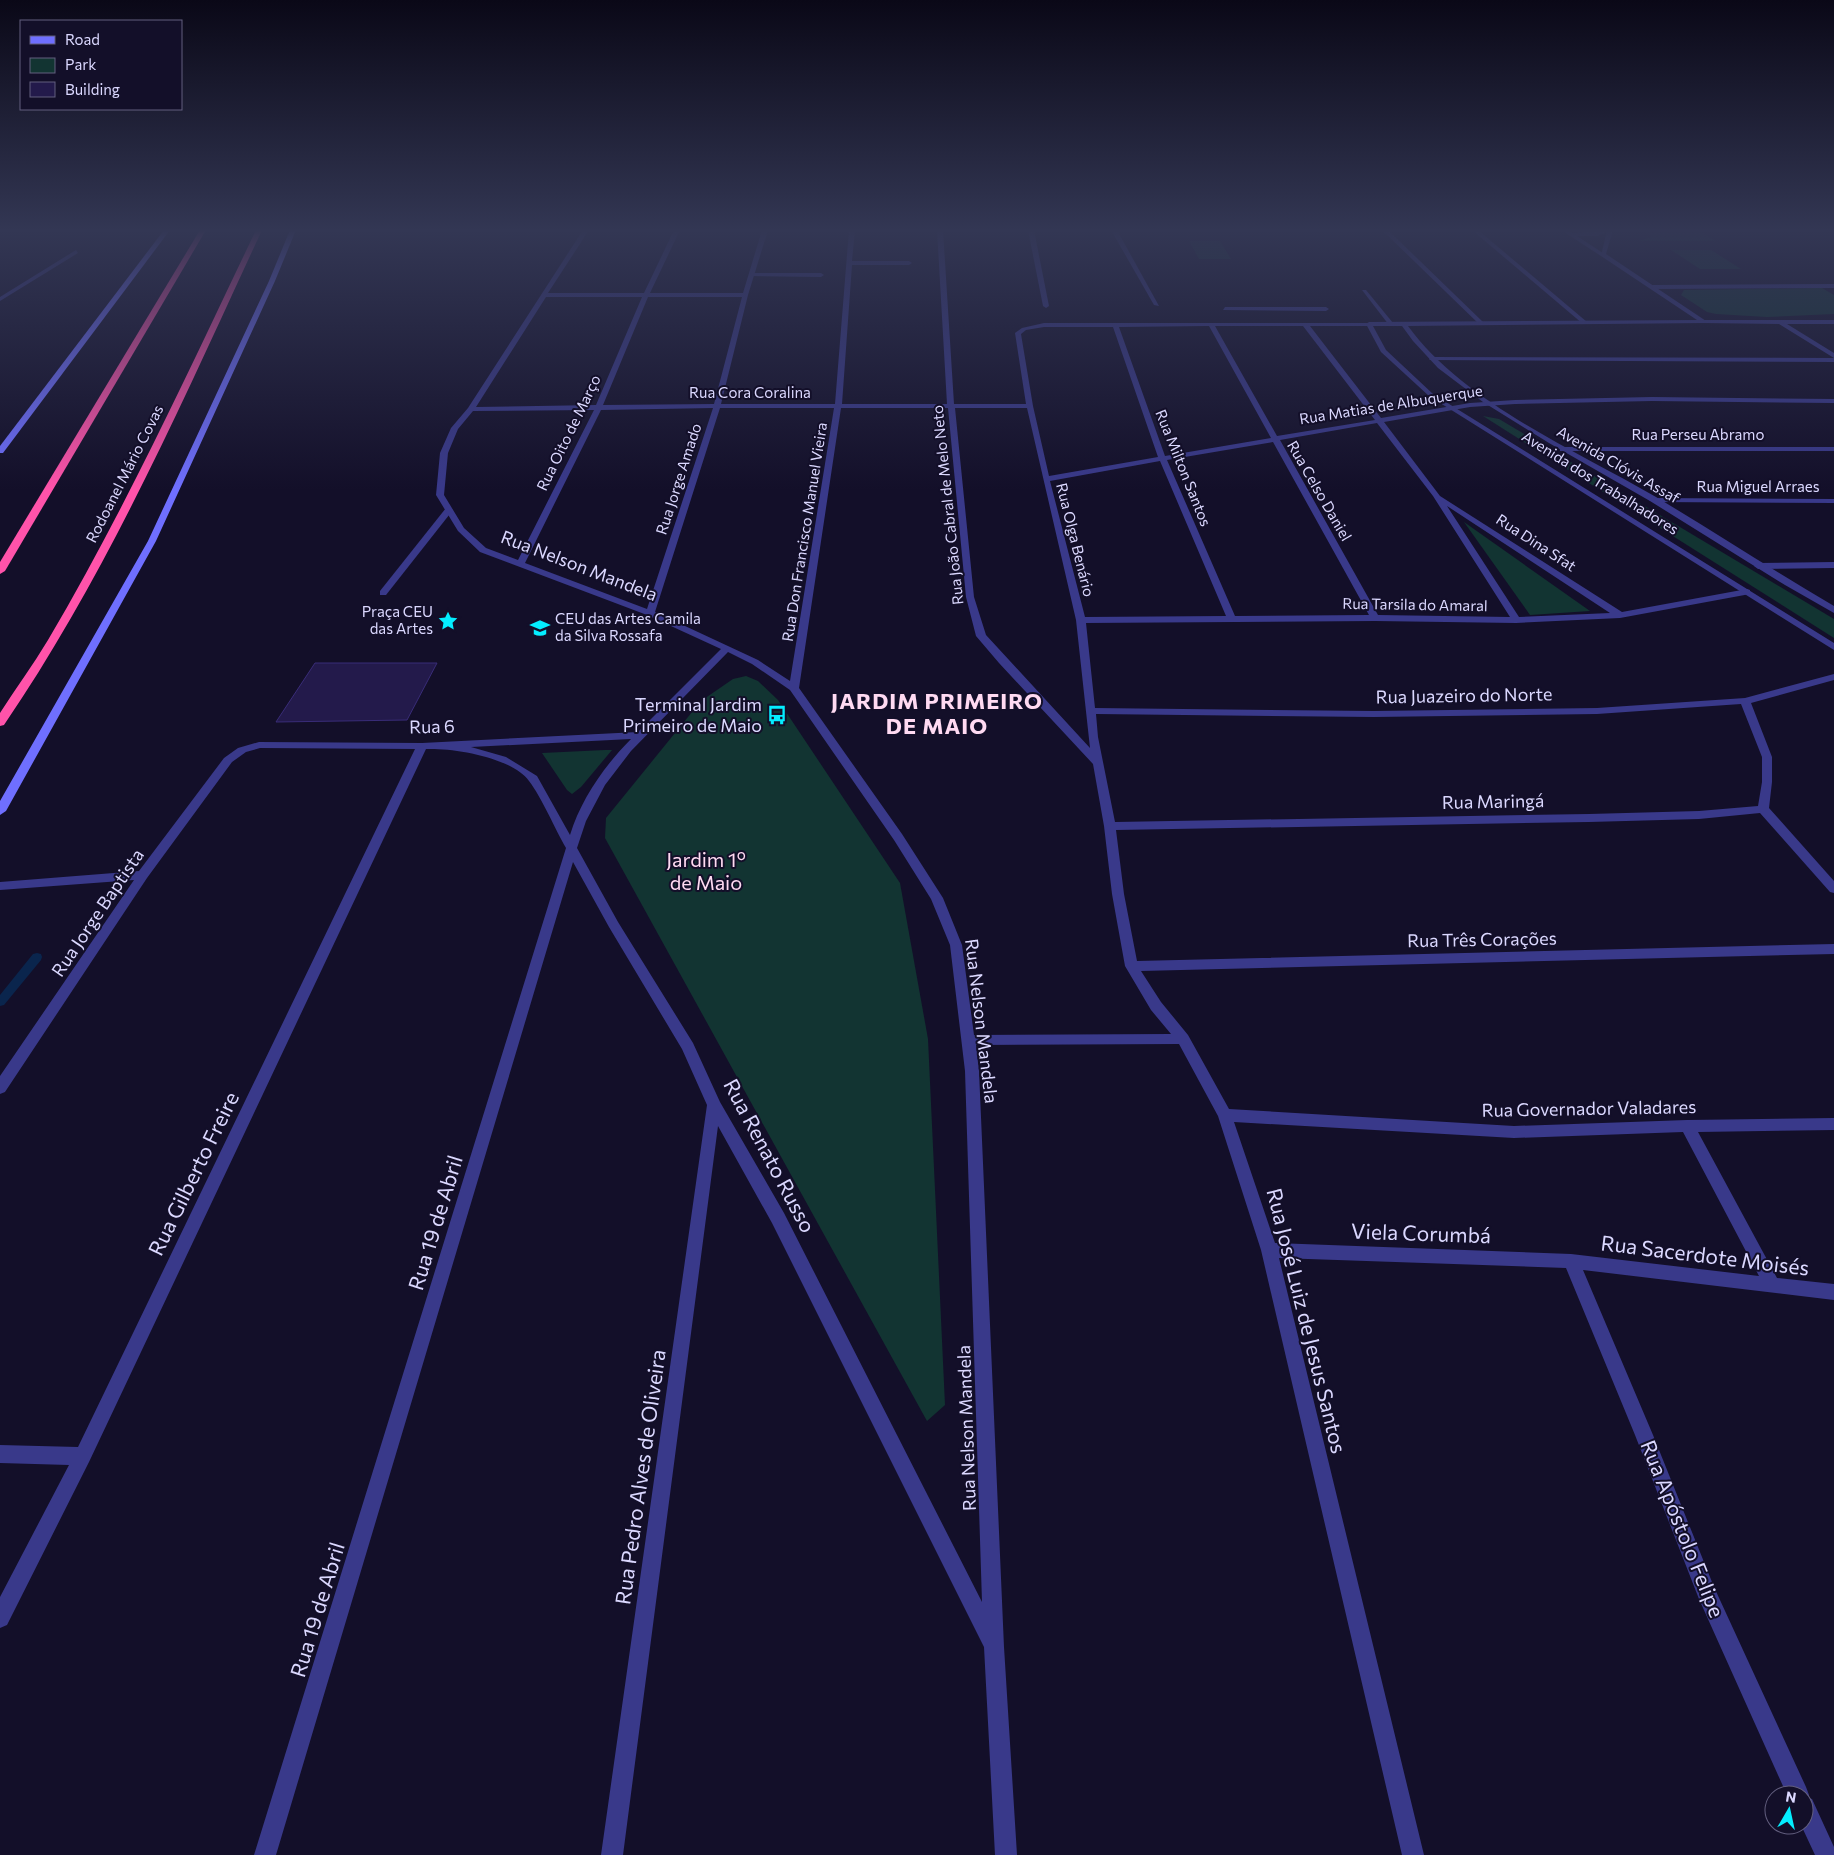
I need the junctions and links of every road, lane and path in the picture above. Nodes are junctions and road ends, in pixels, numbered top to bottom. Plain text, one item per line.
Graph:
1 (102, 317) edge
2 (151, 317) edge
3 (218, 317) edge
4 (256, 317) edge
5 (529, 317) edge
6 (637, 317) edge
7 (740, 317) edge
8 (845, 317) edge
9 (945, 317) edge
10 (1385, 317) edge
11 (1474, 317) edge
12 (1577, 317) edge
13 (1696, 317) edge
14 (1704, 322) junction
15 (1780, 322) junction
16 (1834, 322) edge
17 (1481, 323) junction
18 (1585, 323) junction
19 (1211, 324) junction
20 (1305, 324) junction
21 (1369, 324) junction
22 (1391, 324) junction
23 (1404, 324) junction
24 (1115, 325) junction
25 (1432, 358) junction
26 (1834, 358) edge
27 (1834, 401) edge
28 (1488, 403) junction
29 (717, 406) junction
30 (838, 406) junction
31 (951, 406) junction
32 (1030, 406) junction
33 (598, 407) junction
34 (1449, 407) junction
35 (471, 409) junction
36 (1377, 420) junction
37 (1273, 438) junction
38 (1563, 449) junction
39 (1834, 449) edge
40 (0, 451) edge
41 (1162, 458) junction
42 (1046, 479) junction
43 (1436, 495) junction
44 (1653, 500) junction
45 (1834, 501) edge
46 (449, 510) junction
47 (520, 565) junction
48 (1834, 565) edge
49 (1758, 566) junction
50 (0, 571) edge
51 (1748, 592) junction
52 (383, 594) dead end
53 (1834, 610) edge
54 (650, 613) junction
55 (1620, 615) junction
56 (1375, 618) junction
57 (1232, 619) junction
58 (1081, 620) junction
59 (1516, 620) junction
60 (1834, 646) edge
61 (727, 648) junction
62 (1834, 677) edge
63 (794, 688) junction
64 (1745, 701) junction
65 (1091, 711) junction
66 (0, 722) edge
67 (641, 734) junction
68 (448, 745) junction
69 (422, 746) junction
70 (228, 760) joint
71 (1097, 762) junction
72 (1763, 809) junction
73 (0, 811) edge
74 (1110, 826) junction
75 (573, 850) junction
76 (144, 875) junction
77 (0, 886) edge
78 (1834, 889) edge
79 (1834, 949) edge
80 (1131, 966) junction
81 (1183, 1038) junction
82 (968, 1040) junction
83 (0, 1088) edge
84 (714, 1105) junction
85 (1225, 1114) junction
86 (1834, 1124) edge
87 (1687, 1126) junction
88 (1269, 1250) junction
89 (1571, 1261) junction
90 (1773, 1286) junction
91 (1834, 1292) edge
92 (0, 1454) edge
93 (83, 1456) junction
94 (0, 1618) edge
95 (994, 1647) junction
96 (1793, 1785) edge
97 (1814, 1829) edge
98 (265, 1855) edge
99 (612, 1855) edge
100 (1006, 1855) edge
101 (1412, 1855) edge
102 (1826, 1855) edge

1 - 40 main road
2 - 50 highway
3 - 66 highway, Rodoanel Mário Covas
4 - 73 main road
5 - 35 street, Rua Nelson Mandela
6 - 33 street, Rua Oito de Março
7 - 29 street, Rua Jorge Amado
8 - 30 street, Rua Don Francisco Manuel Vieira
9 - 31 street, Rua João Cabral de Melo Neto
10 - 22 street
11 - 17 street
12 - 18 street
13 - 14 street
14 - 15 street
14 - 18 street
15 - 16 street
15 - 26 street
17 - 18 street
17 - 23 street
19 - 20 street
19 - 24 street
19 - 37 street, Rua Celso Daniel
20 - 21 street
20 - 36 street, Rua Dina Sfat
21 - 22 street
21 - 34 street, Avenida dos Trabalhadores
22 - 23 street
23 - 25 street, Avenida Clóvis Assaf
24 - 32 street, Rua Olga Benário
24 - 41 street, Rua Milton Santos
25 - 26 street
25 - 28 street, Avenida Clóvis Assaf
27 - 28 street, Rua Matias de Albuquerque
28 - 34 street, Rua Matias de Albuquerque
28 - 38 street, Avenida Clóvis Assaf
29 - 30 street, Rua Cora Coralina
29 - 33 street, Rua Cora Coralina
29 - 54 street, Rua Jorge Amado
30 - 31 street, Rua Cora Coralina
30 - 63 street, Rua Don Francisco Manuel Vieira
31 - 32 street, Rua Cora Coralina
31 - 71 street, Rua João Cabral de Melo Neto
32 - 42 street, Rua Olga Benário
33 - 35 street, Rua Cora Coralina
33 - 47 street, Rua Oito de Março
34 - 36 street, Rua Matias de Albuquerque
34 - 51 street, Avenida dos Trabalhadores
35 - 46 street, Rua Nelson Mandela
36 - 37 street, Rua Matias de Albuquerque
36 - 43 street, Rua Dina Sfat
37 - 41 street, Rua Matias de Albuquerque
37 - 56 street, Rua Celso Daniel
38 - 39 street, Rua Perseu Abramo
38 - 44 street, Avenida Clóvis Assaf
41 - 42 street, Rua Matias de Albuquerque
41 - 57 street, Rua Milton Santos
42 - 58 street, Rua Olga Benário
43 - 55 street, Rua Dina Sfat
43 - 59 street, Rua Dina Sfat
44 - 45 street, Rua Miguel Arraes
44 - 49 street, Avenida Clóvis Assaf
46 - 47 street, Rua Nelson Mandela
46 - 52 street
47 - 54 street, Rua Nelson Mandela
48 - 49 street
49 - 53 street, Avenida Clóvis Assaf
51 - 55 street, Rua Tarsila do Amaral
51 - 60 street, Avenida dos Trabalhadores
54 - 61 street, Rua Nelson Mandela
55 - 59 street, Rua Tarsila do Amaral
56 - 57 street, Rua Tarsila do Amaral
56 - 59 street, Rua Tarsila do Amaral
57 - 58 street, Rua Tarsila do Amaral
58 - 65 street, Rua Olga Benário
61 - 63 street, Rua Nelson Mandela
61 - 67 street, Rua 19 de Abril
62 - 64 street, Rua Juazeiro do Norte
63 - 82 street, Rua Nelson Mandela
64 - 65 street, Rua Juazeiro do Norte
64 - 72 street
65 - 71 street, Rua Olga Benário
67 - 68 street, Rua 6
67 - 75 street, Rua 19 de Abril
68 - 69 street, Rua 6
68 - 75 street, Rua Renato Russo
69 - 70 street, Rua 6
69 - 93 street, Rua Gilberto Freire
70 - 76 street, Rua Jorge Baptista
71 - 74 street, Rua José Luiz de Jesus Santos
72 - 74 street, Rua Maringá
72 - 78 street
74 - 80 street, Rua José Luiz de Jesus Santos
75 - 84 street, Rua Renato Russo
75 - 98 street, Rua 19 de Abril
76 - 77 street
76 - 83 street, Rua Jorge Baptista
79 - 80 street, Rua Três Corações
80 - 81 street, Rua José Luiz de Jesus Santos
81 - 82 street
81 - 85 street, Rua José Luiz de Jesus Santos
82 - 95 street, Rua Nelson Mandela
84 - 95 street, Rua Renato Russo
84 - 99 street, Rua Pedro Alves de Oliveira
85 - 87 street, Rua Governador Valadares
85 - 88 street, Rua José Luiz de Jesus Santos
86 - 87 street, Rua Governador Valadares
87 - 90 street
88 - 89 street, Viela Corumbá
88 - 101 street, Rua José Luiz de Jesus Santos
89 - 90 street, Rua Sacerdote Moisés
89 - 96 street, Rua Apóstolo Felipe
90 - 91 street, Rua Sacerdote Moisés
92 - 93 street
93 - 94 street, Rua Gilberto Freire
95 - 100 street, Rua Nelson Mandela
97 - 102 street

